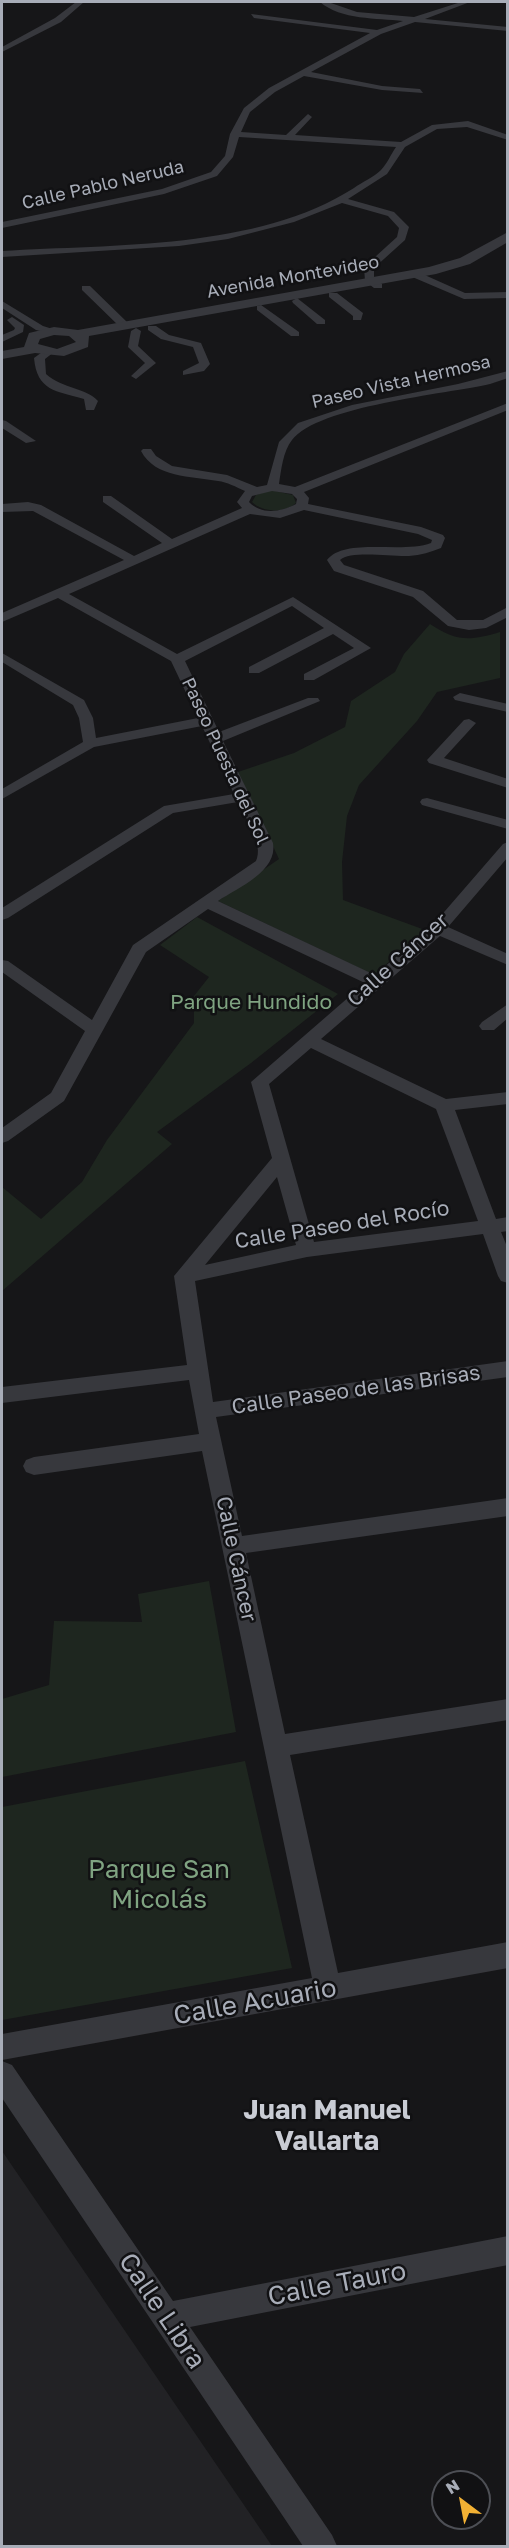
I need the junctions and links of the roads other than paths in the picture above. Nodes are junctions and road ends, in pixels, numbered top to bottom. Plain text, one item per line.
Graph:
1 (80, 2) edge
2 (324, 2) edge
3 (467, 2) edge
4 (254, 15) dead end
5 (410, 20) junction
6 (507, 29) edge
7 (378, 32) junction
8 (2, 50) edge
9 (303, 73) junction
10 (420, 91) dead end
11 (308, 117) dead end
12 (234, 134) junction
13 (290, 137) junction
14 (507, 138) edge
15 (402, 145) junction
16 (341, 200) junction
17 (2, 225) edge
18 (503, 245) edge
19 (2, 254) edge
20 (419, 276) junction
21 (375, 284) junction
22 (86, 288) dead end
23 (333, 295) junction
24 (507, 295) edge
25 (297, 301) junction
26 (2, 304) edge
27 (261, 308) junction
28 (357, 318) dead end
29 (12, 320) dead end
30 (321, 322) dead end
31 (130, 328) junction
32 (152, 328) junction
33 (54, 331) junction
34 (18, 332) junction
35 (295, 334) dead end
36 (80, 337) junction
37 (2, 339) edge
38 (38, 344) junction
39 (2, 347) edge
40 (2, 355) edge
41 (187, 373) dead end
42 (507, 374) edge
43 (136, 376) dead end
44 (507, 406) edge
45 (90, 408) dead end
46 (2, 423) edge
47 (30, 441) dead end
48 (147, 451) dead end
49 (272, 487) junction
50 (253, 490) junction
51 (296, 491) junction
52 (107, 499) dead end
53 (302, 506) junction
54 (2, 508) edge
55 (251, 510) junction
56 (170, 543) junction
57 (133, 560) junction
58 (58, 593) junction
59 (507, 611) edge
60 (2, 618) edge
61 (334, 628) junction
62 (2, 657) edge
63 (177, 659) junction
64 (254, 670) dead end
65 (309, 677) dead end
66 (460, 697) dead end
67 (313, 701) dead end
68 (507, 708) edge
69 (207, 721) junction
70 (469, 723) dead end
71 (215, 739) junction
72 (90, 744) junction
73 (507, 768) edge
74 (502, 782) edge
75 (2, 795) edge
76 (243, 797) junction
77 (427, 802) dead end
78 (507, 825) edge
79 (507, 847) edge
80 (203, 905) junction
81 (2, 915) edge
82 (438, 929) junction
83 (507, 960) edge
84 (2, 965) edge
85 (372, 986) junction
86 (507, 1009) edge
87 (488, 1026) dead end
88 (95, 1030) junction
89 (309, 1040) junction
90 (507, 1098) edge
91 (444, 1106) junction
92 (4, 1132) edge
93 (281, 1160) junction
94 (498, 1225) edge
95 (307, 1250) junction
96 (184, 1276) junction
97 (507, 1276) edge
98 (507, 1369) edge
99 (198, 1371) junction
100 (2, 1395) edge
101 (204, 1411) junction
102 (211, 1441) junction
103 (34, 1466) dead end
104 (507, 1507) edge
105 (233, 1546) junction
106 (507, 1708) edge
107 (276, 1746) junction
108 (507, 1955) edge
109 (327, 1989) junction
110 (2, 2047) edge
111 (2, 2075) edge
112 (507, 2250) edge
113 (166, 2317) junction
114 (321, 2547) edge

1 - 8 street
2 - 5 street
3 - 5 street, Calle Pablo Neruda
4 - 7 street
5 - 6 street
5 - 7 street, Calle Pablo Neruda
7 - 9 street, Calle Pablo Neruda
9 - 10 street
9 - 12 street, Calle Pablo Neruda
11 - 13 street
12 - 13 street
12 - 17 street, Calle Pablo Neruda
13 - 15 street
14 - 15 street
15 - 16 street
16 - 19 street
16 - 21 street
18 - 20 street, Avenida Montevideo
20 - 21 street, Avenida Montevideo
20 - 24 street
21 - 23 street, Avenida Montevideo
21 - 31 street, Avenida Montevideo
22 - 31 street
23 - 25 street, Avenida Montevideo
23 - 28 street
25 - 27 street, Avenida Montevideo
25 - 30 street
26 - 33 street
27 - 32 street, Avenida Montevideo
27 - 35 street
29 - 34 street
31 - 32 street, Avenida Montevideo
31 - 36 street, Avenida Montevideo
31 - 43 street
32 - 41 street
33 - 36 street
33 - 38 street
34 - 37 street
34 - 38 street
36 - 38 street
38 - 39 street
38 - 40 street
38 - 45 street
42 - 49 street, Paseo Vista Hermosa
44 - 51 street
46 - 47 street
48 - 50 street
49 - 50 street
49 - 51 street
50 - 55 street
51 - 53 street
52 - 56 street
53 - 55 street
53 - 59 street
54 - 57 street
55 - 56 street
56 - 57 street
57 - 58 street
58 - 60 street
58 - 63 street, Paseo Puesta del Sol
61 - 63 street
61 - 64 street
61 - 65 street
62 - 72 street
63 - 69 street, Paseo Puesta del Sol
66 - 68 street
67 - 71 street
69 - 71 street, Paseo Puesta del Sol
69 - 72 street
70 - 74 street
71 - 76 street, Paseo Puesta del Sol
72 - 75 street
73 - 74 street
76 - 80 street, Paseo Puesta del Sol
76 - 81 street
77 - 78 street
79 - 82 street, Calle Cáncer
80 - 85 street
80 - 88 street, Paseo Puesta del Sol
82 - 83 street
82 - 85 street, Calle Cáncer
84 - 88 street
85 - 89 street, Calle Cáncer
86 - 87 street
88 - 92 street, Paseo Puesta del Sol
89 - 91 street
89 - 93 street, Calle Cáncer
90 - 91 street
91 - 94 street
93 - 95 street, Calle Cáncer
93 - 96 street
94 - 95 street, Calle Paseo del Rocío
94 - 97 street
95 - 96 street, Calle Paseo del Rocío
96 - 99 street, Calle Cáncer
98 - 101 street, Calle Paseo de las Brisas
99 - 100 street
99 - 101 street, Calle Cáncer
101 - 102 street, Calle Cáncer
102 - 103 street
102 - 105 street, Calle Cáncer
104 - 105 street
105 - 107 street, Calle Cáncer
106 - 107 street
107 - 109 street, Calle Cáncer
108 - 109 street, Calle Acuario
109 - 110 street, Calle Acuario
111 - 113 street, Calle Libra
112 - 113 street, Calle Tauro
113 - 114 street, Calle Libra

